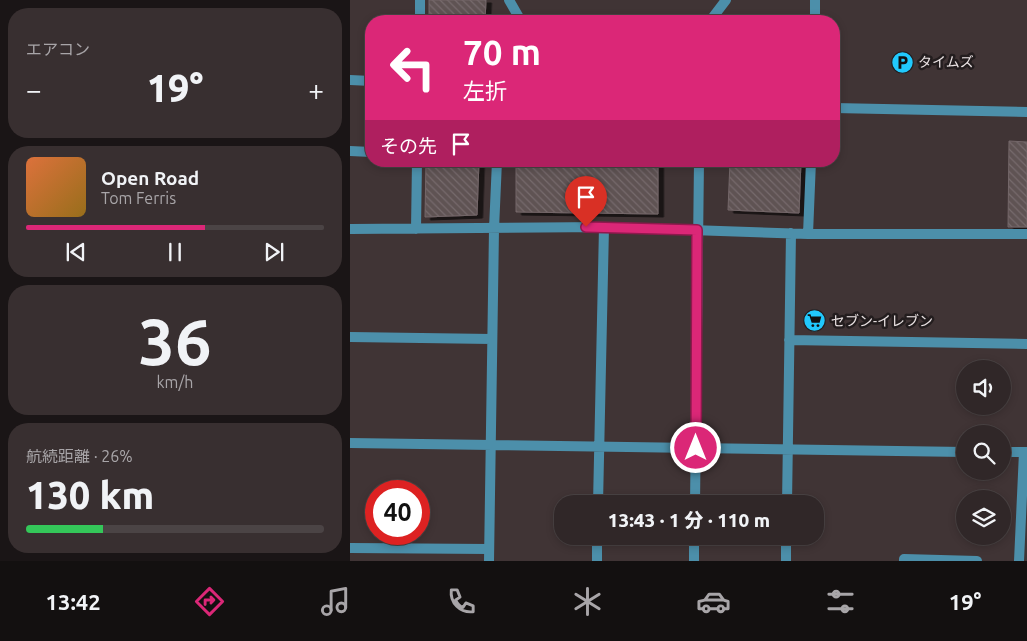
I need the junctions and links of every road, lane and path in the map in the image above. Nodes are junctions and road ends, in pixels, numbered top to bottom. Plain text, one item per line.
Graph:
1 (420, 0) edge
2 (509, 0) edge
3 (726, 0) edge
4 (815, 0) edge
5 (420, 15) edge
6 (518, 15) edge
7 (715, 15) edge
8 (815, 15) edge
9 (350, 80) edge
10 (365, 81) edge
11 (840, 108) edge
12 (1027, 112) edge
13 (350, 152) edge
14 (365, 152) edge
15 (417, 167) edge
16 (497, 167) edge
17 (699, 167) edge
18 (811, 167) edge
19 (604, 227) junction
20 (494, 228) junction
21 (350, 229) edge
22 (416, 229) junction
23 (697, 230) junction
24 (791, 233) junction
25 (808, 234) junction
26 (1027, 234) edge
27 (350, 337) edge
28 (492, 339) junction
29 (789, 340) junction
30 (1027, 344) edge
31 (350, 443) edge
32 (490, 445) junction
33 (599, 447) junction
34 (696, 448) junction
35 (787, 450) junction
36 (956, 452) edge
37 (1011, 452) edge
38 (1025, 452) edge
39 (598, 495) edge
40 (695, 495) edge
41 (787, 495) edge
42 (597, 545) edge
43 (694, 545) edge
44 (786, 545) edge
45 (350, 548) edge
46 (489, 549) junction
47 (489, 561) edge
48 (597, 561) edge
49 (694, 561) edge
50 (786, 561) edge
51 (904, 561) edge
52 (977, 561) edge
53 (1019, 561) edge

1 - 5 street
2 - 6 street
3 - 7 street
4 - 8 street
9 - 10 street
11 - 12 street
13 - 14 street
15 - 22 street
16 - 20 street
17 - 23 street
18 - 25 street
19 - 20 street
19 - 23 street
19 - 33 street
20 - 22 street
20 - 28 street
21 - 22 street
23 - 24 street
23 - 34 street
24 - 25 street
24 - 29 street
25 - 26 street
27 - 28 street
28 - 32 street
29 - 30 street
29 - 35 street
31 - 32 street
32 - 33 street
32 - 46 street
33 - 34 street
33 - 39 street
34 - 35 street
34 - 40 street
35 - 36 street
35 - 41 street
37 - 38 street
38 - 53 street
42 - 48 street
43 - 49 street
44 - 50 street
45 - 46 street
46 - 47 street
51 - 52 street

